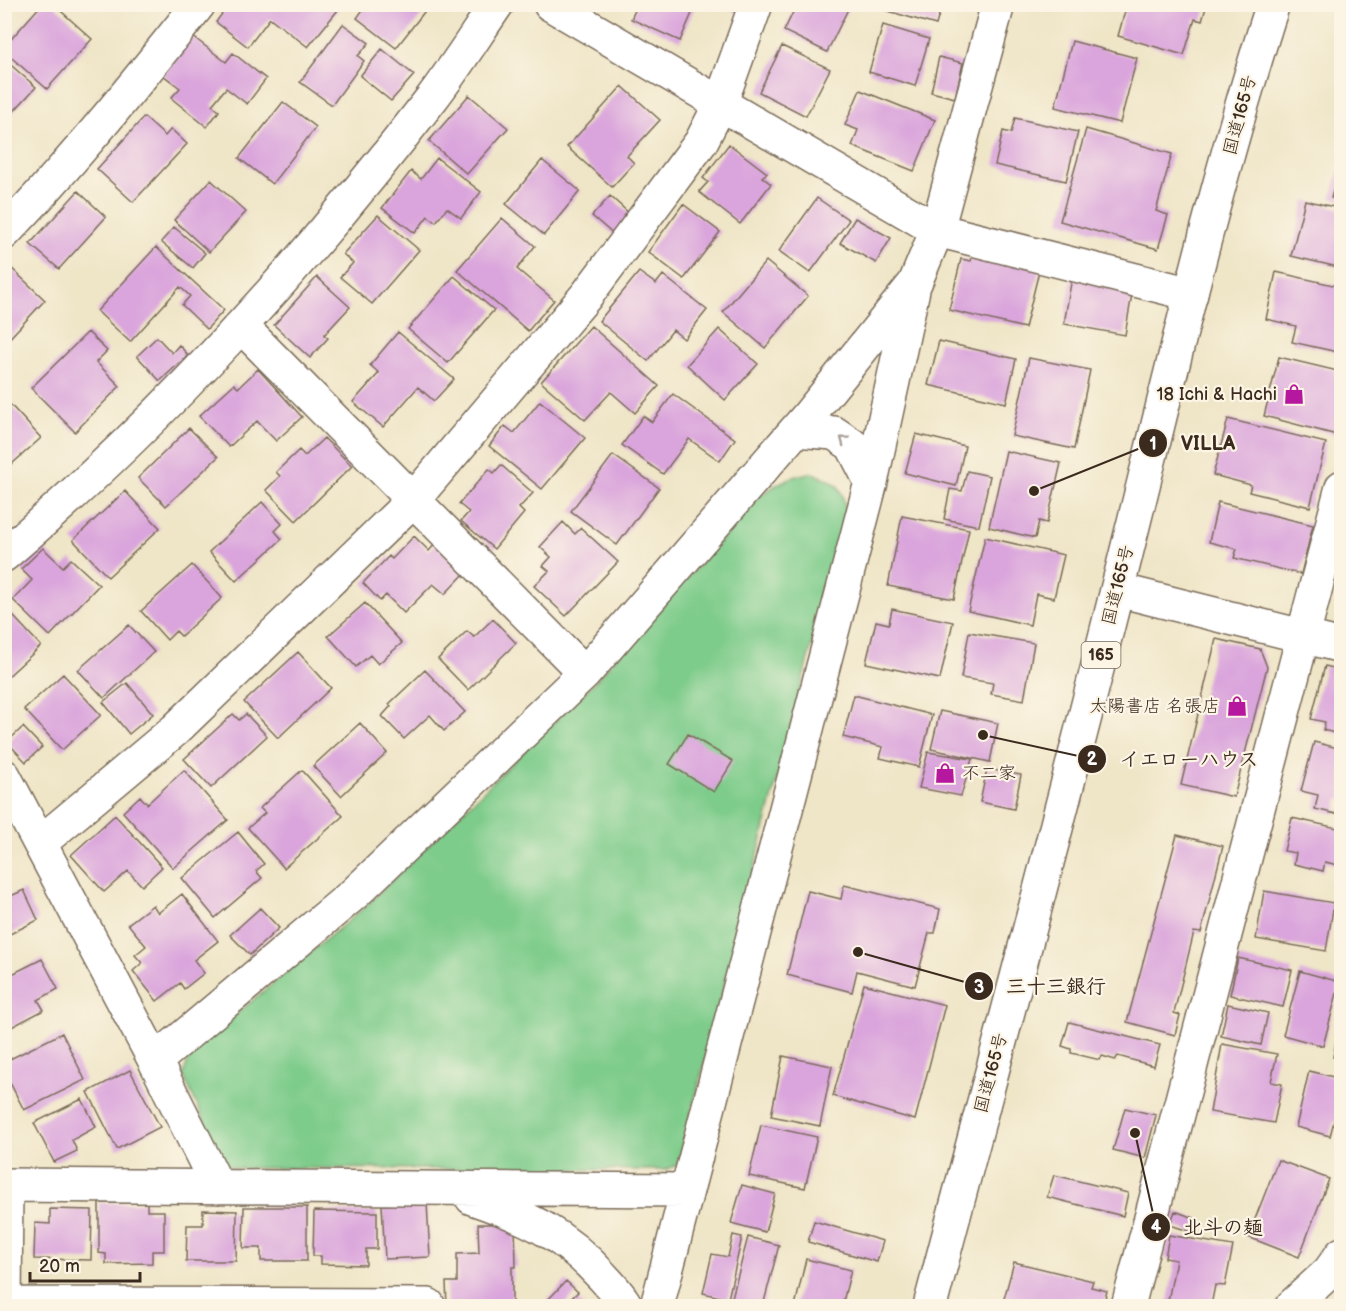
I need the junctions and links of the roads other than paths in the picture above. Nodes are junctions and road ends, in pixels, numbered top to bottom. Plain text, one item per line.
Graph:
1 (199, 4) edge
2 (497, 4) edge
3 (550, 4) edge
4 (756, 4) edge
5 (998, 4) edge
6 (1273, 4) edge
7 (720, 105) junction
8 (937, 230) junction
9 (4, 233) edge
10 (915, 283) junction
11 (1191, 294) junction
12 (242, 327) junction
13 (796, 430) junction
14 (871, 482) junction
15 (1341, 487) edge
16 (413, 500) junction
17 (4, 555) edge
18 (1118, 590) junction
19 (1304, 636) junction
20 (1341, 646) edge
21 (585, 673) junction
22 (4, 776) edge
23 (40, 843) junction
24 (155, 1061) junction
25 (5, 1185) edge
26 (218, 1187) junction
27 (446, 1189) junction
28 (686, 1190) junction
29 (1341, 1254) edge
30 (5, 1305) edge
31 (428, 1306) edge
32 (626, 1306) edge
33 (657, 1306) edge
34 (930, 1306) edge
35 (1128, 1306) edge
36 (1292, 1306) edge

1 - 9 main road
2 - 12 main road
3 - 7 main road
4 - 7 main road
5 - 8 main road
6 - 11 main road, 国道165号 / 165
7 - 8 main road
7 - 16 main road
8 - 10 main road
8 - 11 main road
10 - 13 main road
10 - 14 main road
11 - 18 main road, 国道165号 / 165
12 - 16 main road
12 - 17 main road
14 -> 13 main road
13 - 21 main road
14 - 28 main road
15 - 19 main road
16 - 21 main road
16 - 23 main road
18 - 19 main road
18 - 34 main road, 国道165号 / 165
19 - 20 main road
19 - 35 main road
21 - 24 main road
22 - 23 main road
23 - 24 main road
24 - 26 main road
25 - 26 main road
25 - 30 main road
26 - 27 main road
27 - 28 main road
27 - 32 main road
28 - 33 main road
29 - 36 main road
30 - 31 main road

